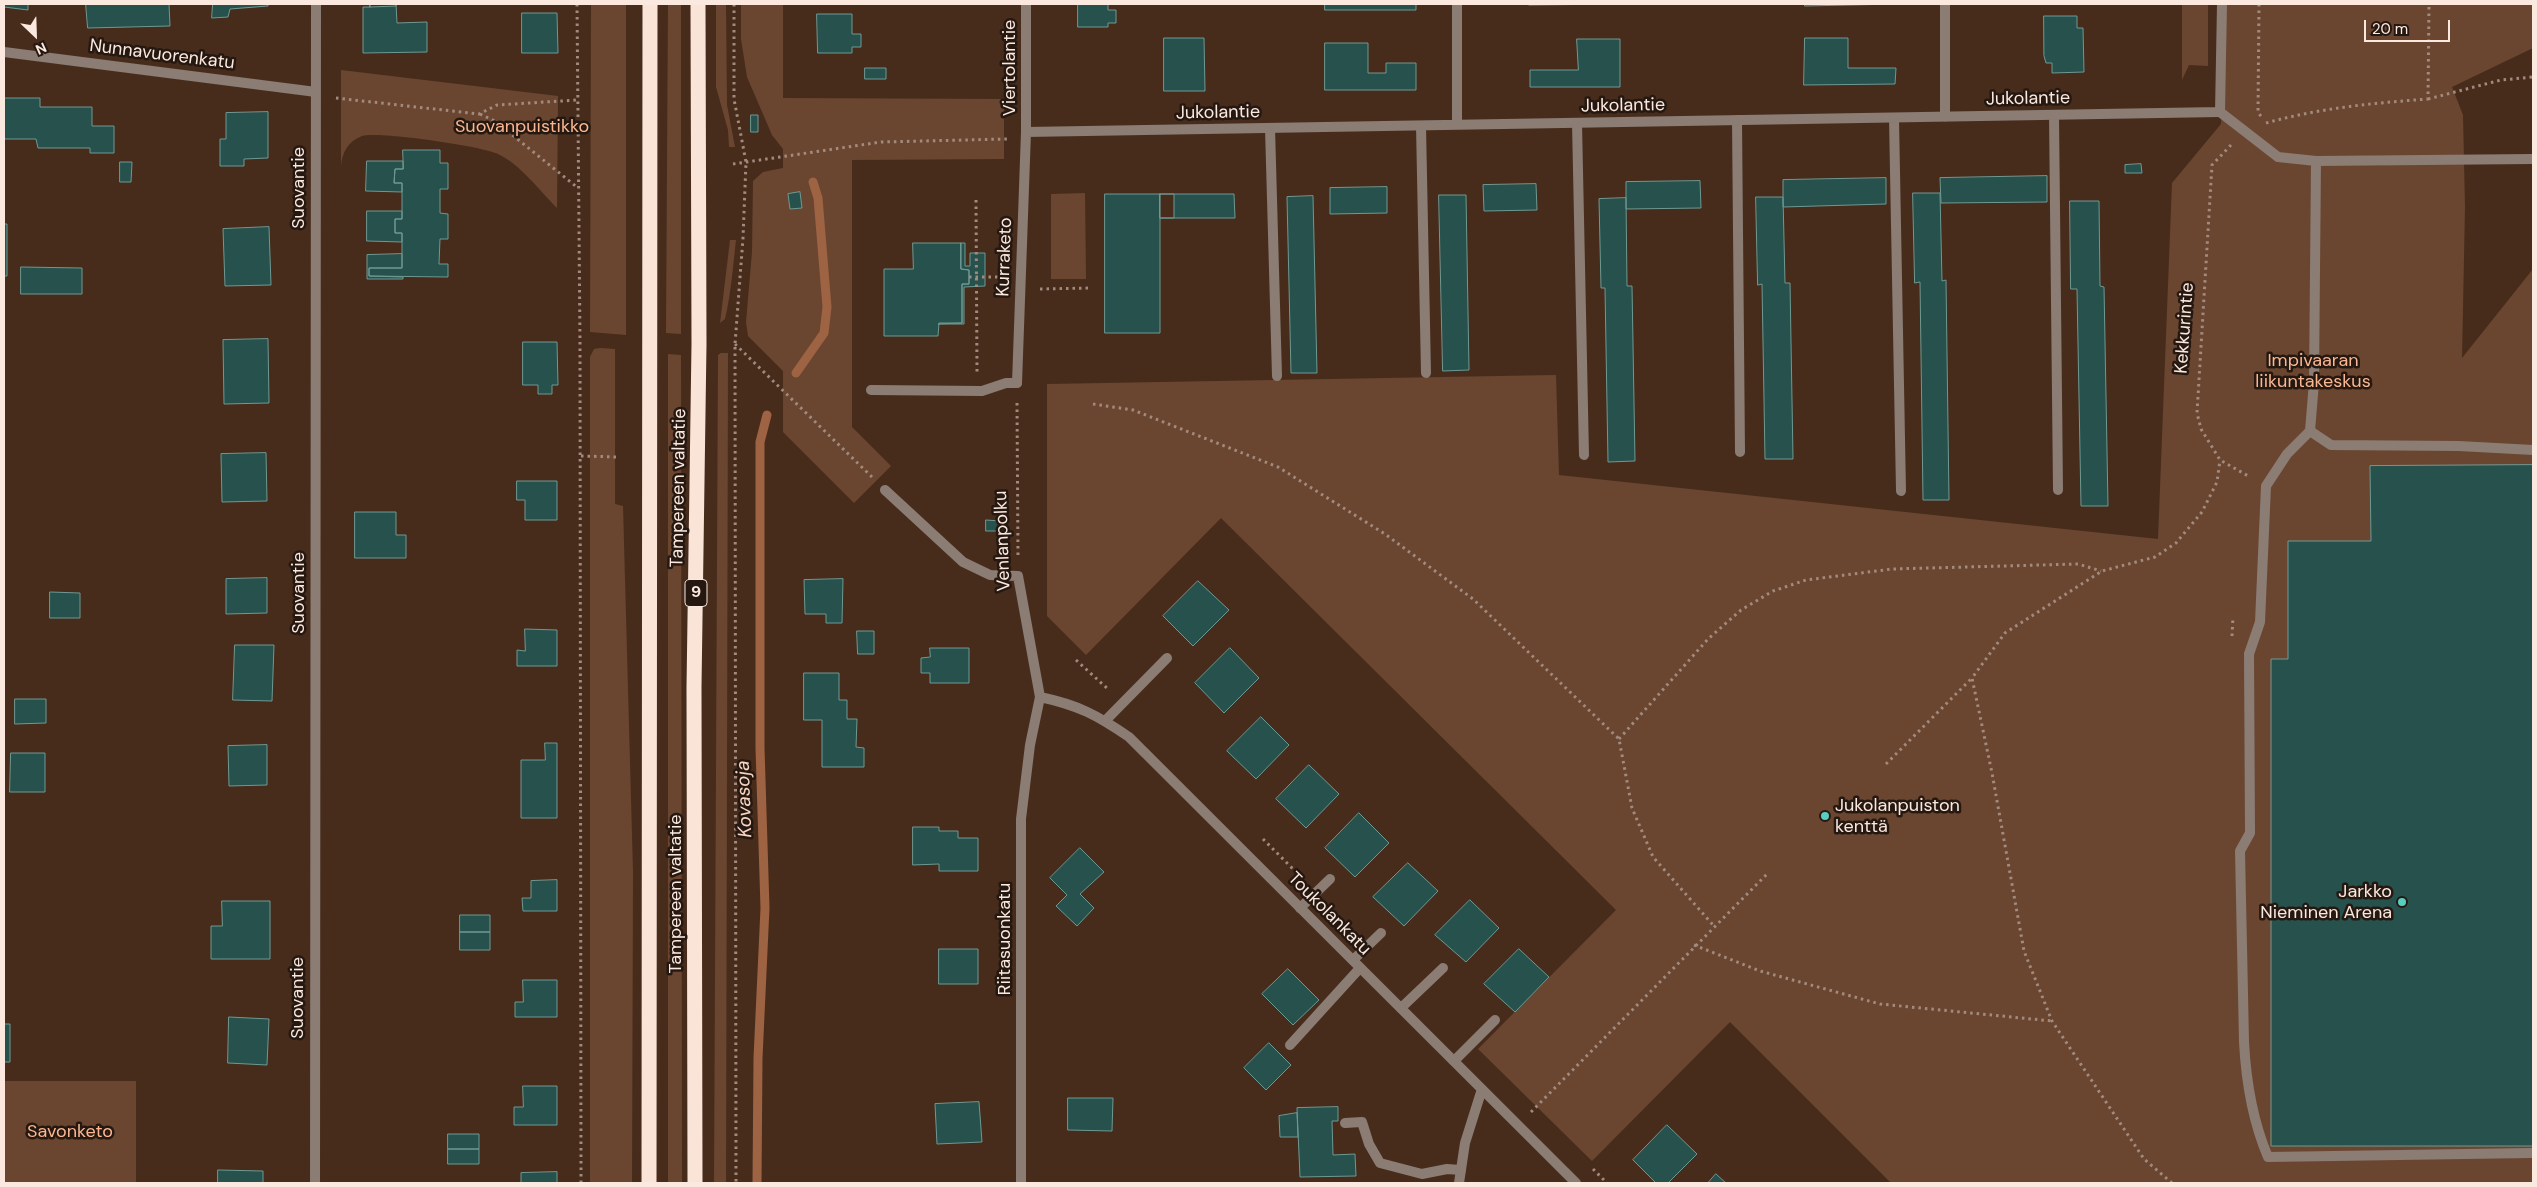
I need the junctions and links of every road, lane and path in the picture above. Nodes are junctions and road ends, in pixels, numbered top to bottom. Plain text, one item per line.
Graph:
1 (316, 4) edge
2 (577, 4) edge
3 (650, 4) edge
4 (698, 4) edge
5 (734, 4) edge
6 (1026, 4) edge
7 (1457, 4) edge
8 (1946, 4) edge
9 (2222, 4) edge
10 (2259, 4) edge
11 (2429, 4) edge
12 (4, 52) edge
13 (2533, 77) edge
14 (316, 92) junction
15 (2428, 99) junction
16 (577, 100) junction
17 (2220, 112) junction
18 (479, 114) junction
19 (2054, 115) junction
20 (1945, 116) junction
21 (1894, 118) junction
22 (1737, 120) junction
23 (2266, 122) junction
24 (1577, 123) junction
25 (1457, 125) junction
26 (1421, 126) junction
27 (1270, 128) junction
28 (1026, 132) junction
29 (2248, 132) junction
30 (2533, 159) edge
31 (2316, 161) junction
32 (746, 162) junction
33 (733, 164) dead end
34 (578, 188) junction
35 (976, 200) dead end
36 (1021, 276) junction
37 (969, 277) dead end
38 (977, 277) junction
39 (1092, 288) dead end
40 (1021, 290) junction
41 (734, 344) junction
42 (1426, 373) dead end
43 (1277, 376) dead end
44 (1017, 383) junction
45 (871, 390) dead end
46 (977, 390) junction
47 (1092, 404) dead end
48 (2310, 431) junction
49 (2533, 450) edge
50 (1740, 452) dead end
51 (1584, 455) dead end
52 (581, 456) junction
53 (618, 456) dead end
54 (2220, 460) junction
55 (2266, 486) junction
56 (885, 490) joint
57 (2058, 490) dead end
58 (1901, 491) dead end
59 (2102, 571) junction
60 (1018, 576) junction
61 (1167, 658) dead end
62 (1972, 678) junction
63 (1040, 697) junction
64 (1106, 721) junction
65 (1619, 739) junction
66 (1886, 764) dead end
67 (1768, 873) dead end
68 (1330, 880) dead end
69 (1300, 908) junction
70 (1714, 925) junction
71 (1381, 932) dead end
72 (1694, 945) junction
73 (1356, 964) junction
74 (1443, 968) dead end
75 (1401, 1008) junction
76 (1494, 1020) dead end
77 (2052, 1021) junction
78 (1290, 1045) dead end
79 (1454, 1060) junction
80 (1482, 1089) junction
81 (1345, 1123) dead end
82 (1518, 1125) junction
83 (2531, 1153) dead end
84 (1460, 1170) junction
85 (314, 1183) edge
86 (581, 1183) edge
87 (649, 1183) edge
88 (696, 1183) edge
89 (736, 1183) edge
90 (1021, 1183) edge
91 (1459, 1183) edge
92 (1576, 1183) edge
93 (2172, 1183) edge

1 - 14 street, Suovantie
2 - 16 path
3 - 87 highway, Tampereen valtatie
4 - 88 highway, Tampereen valtatie / 9
5 - 32 path
6 - 28 street, Viertolantie
7 - 25 street
8 - 20 street
9 - 17 street
10 - 23 path
11 - 15 path
12 - 14 street, Nunnavuorenkatu
13 - 15 path, Kekkurintie
14 - 18 path
14 - 85 street, Suovantie
15 - 23 path, Kekkurintie
16 - 18 path
16 - 34 path
17 - 19 street, Jukolantie
17 - 29 street
18 - 34 path
19 - 20 street, Jukolantie
19 - 57 street
20 - 21 street, Jukolantie
21 - 22 street, Jukolantie
21 - 58 street
22 - 24 street, Jukolantie
22 - 50 street
23 - 29 path, Kekkurintie
24 - 25 street, Jukolantie
24 - 51 street
25 - 26 street, Jukolantie
26 - 27 street, Jukolantie
26 - 42 street
27 - 28 street, Jukolantie
27 - 43 street
28 - 32 path
28 - 36 street, Kurraketo
29 - 31 street
29 - 54 path, Kekkurintie
30 - 31 street
31 - 48 street
32 - 33 path
32 - 41 path
34 - 52 path
35 - 38 path
36 - 38 path
36 - 40 street, Kurraketo
37 - 38 path
38 - 46 path
39 - 40 path
40 - 44 street, Kurraketo
41 - 56 path
41 - 89 path
44 - 46 street
44 - 60 path, Venlanpolku
45 - 46 street
47 - 65 path
48 - 49 street
48 - 55 street
52 - 53 path
52 - 86 path
54 - 55 path, Kekkurintie
54 - 59 path
55 - 83 street
56 - 60 street
59 - 62 path
59 - 65 path
60 - 63 street, Venlanpolku
61 - 64 street
62 - 66 path
62 - 77 path
63 - 64 street, Toukolankatu
63 - 90 street, Riitasuonkatu
64 - 69 street, Toukolankatu
65 - 70 path
67 - 70 path
68 - 69 street
69 - 73 street, Toukolankatu
70 - 72 path
71 - 73 street
72 - 77 path
72 - 82 path
73 - 75 street, Toukolankatu
73 - 78 street
74 - 75 street
75 - 79 street, Toukolankatu
76 - 79 street
77 - 93 path
79 - 80 street, Toukolankatu
80 - 82 street, Toukolankatu
80 - 84 street
81 - 84 street
82 - 92 street, Toukolankatu
84 - 91 street

